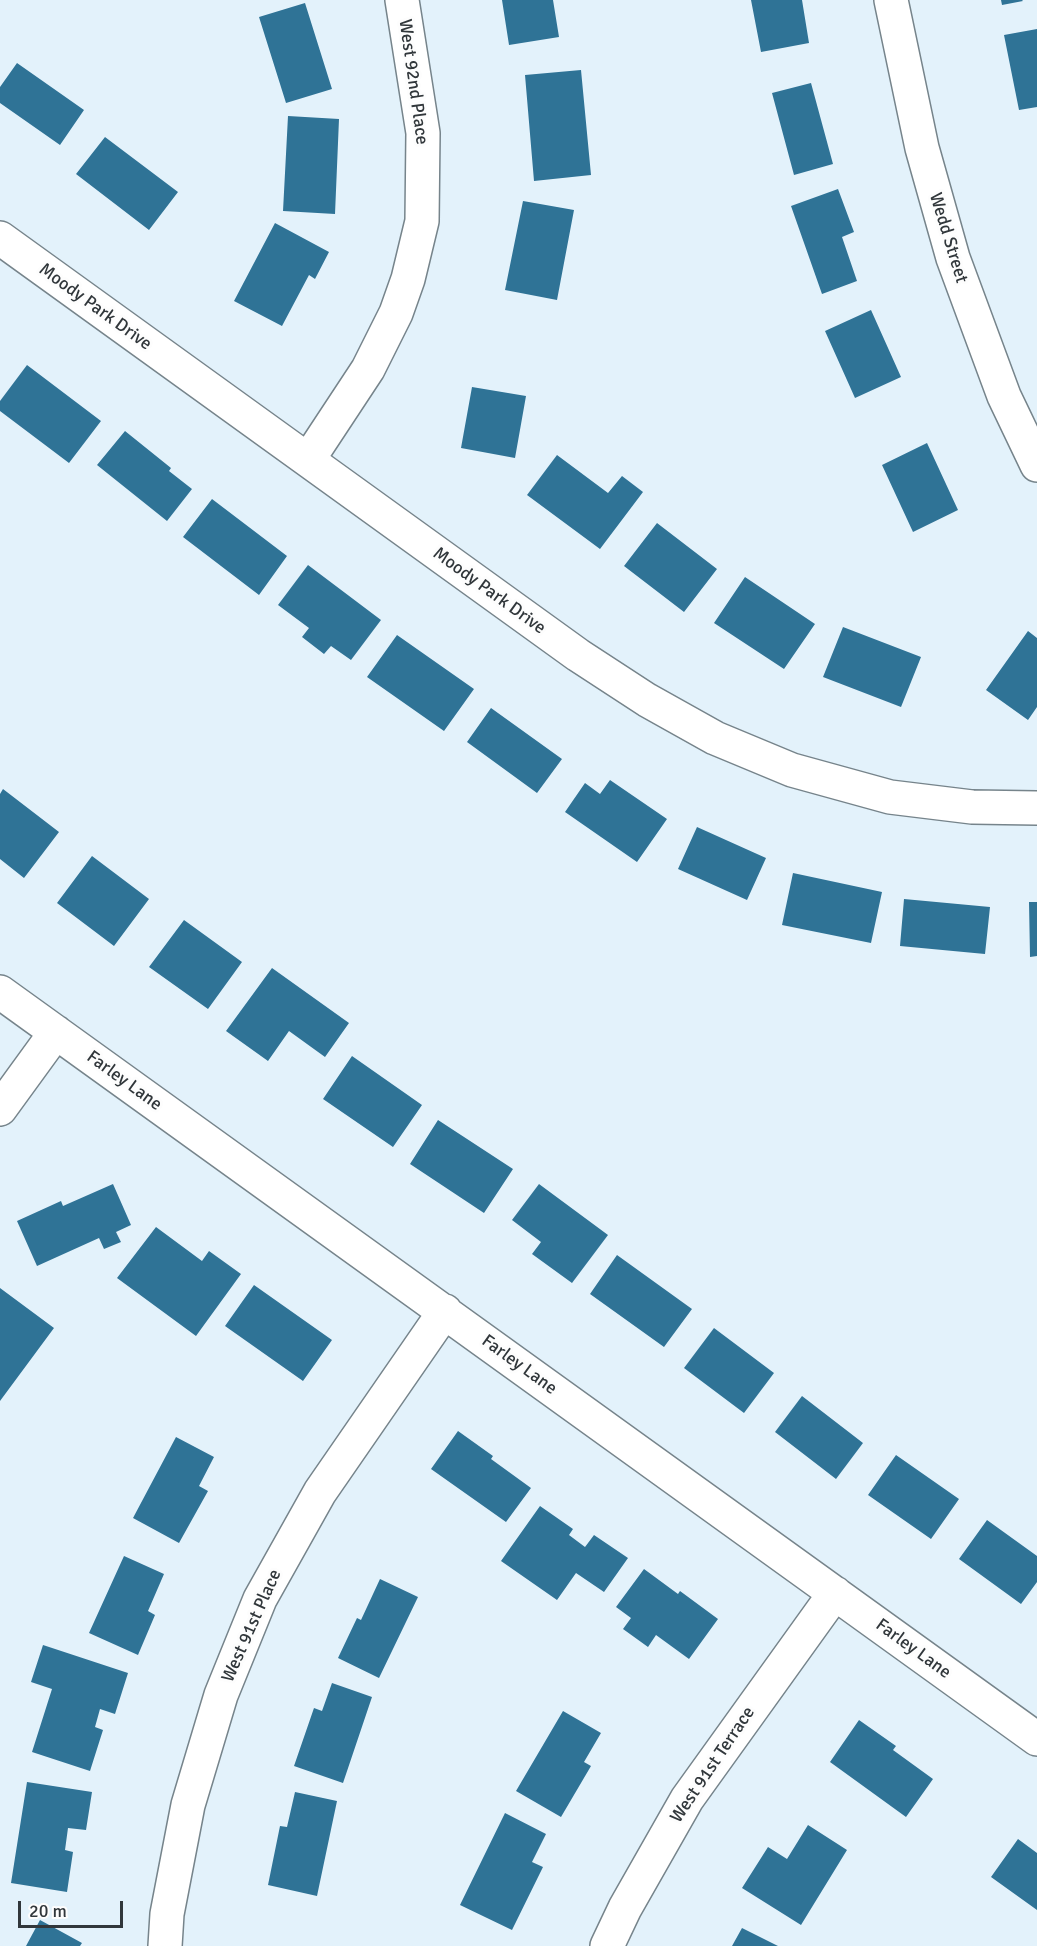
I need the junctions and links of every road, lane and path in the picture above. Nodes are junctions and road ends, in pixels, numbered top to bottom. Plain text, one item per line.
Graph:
1 (402, 0) edge
2 (891, 0) edge
3 (0, 238) edge
4 (308, 460) junction
5 (1037, 465) edge
6 (1037, 808) edge
7 (0, 992) edge
8 (56, 1032) junction
9 (0, 1109) edge
10 (445, 1311) junction
11 (835, 1593) junction
12 (1037, 1739) edge
13 (165, 1946) edge
14 (607, 1946) edge

1 - 4 street, West 92nd Place
2 - 5 street, Wedd Street
3 - 4 street, Moody Park Drive
4 - 6 street, Moody Park Drive
7 - 8 street, Farley Lane
8 - 9 street
8 - 10 street, Farley Lane
10 - 11 street, Farley Lane
10 - 13 street, West 91st Place
11 - 12 street, Farley Lane
11 - 14 street, West 91st Terrace

